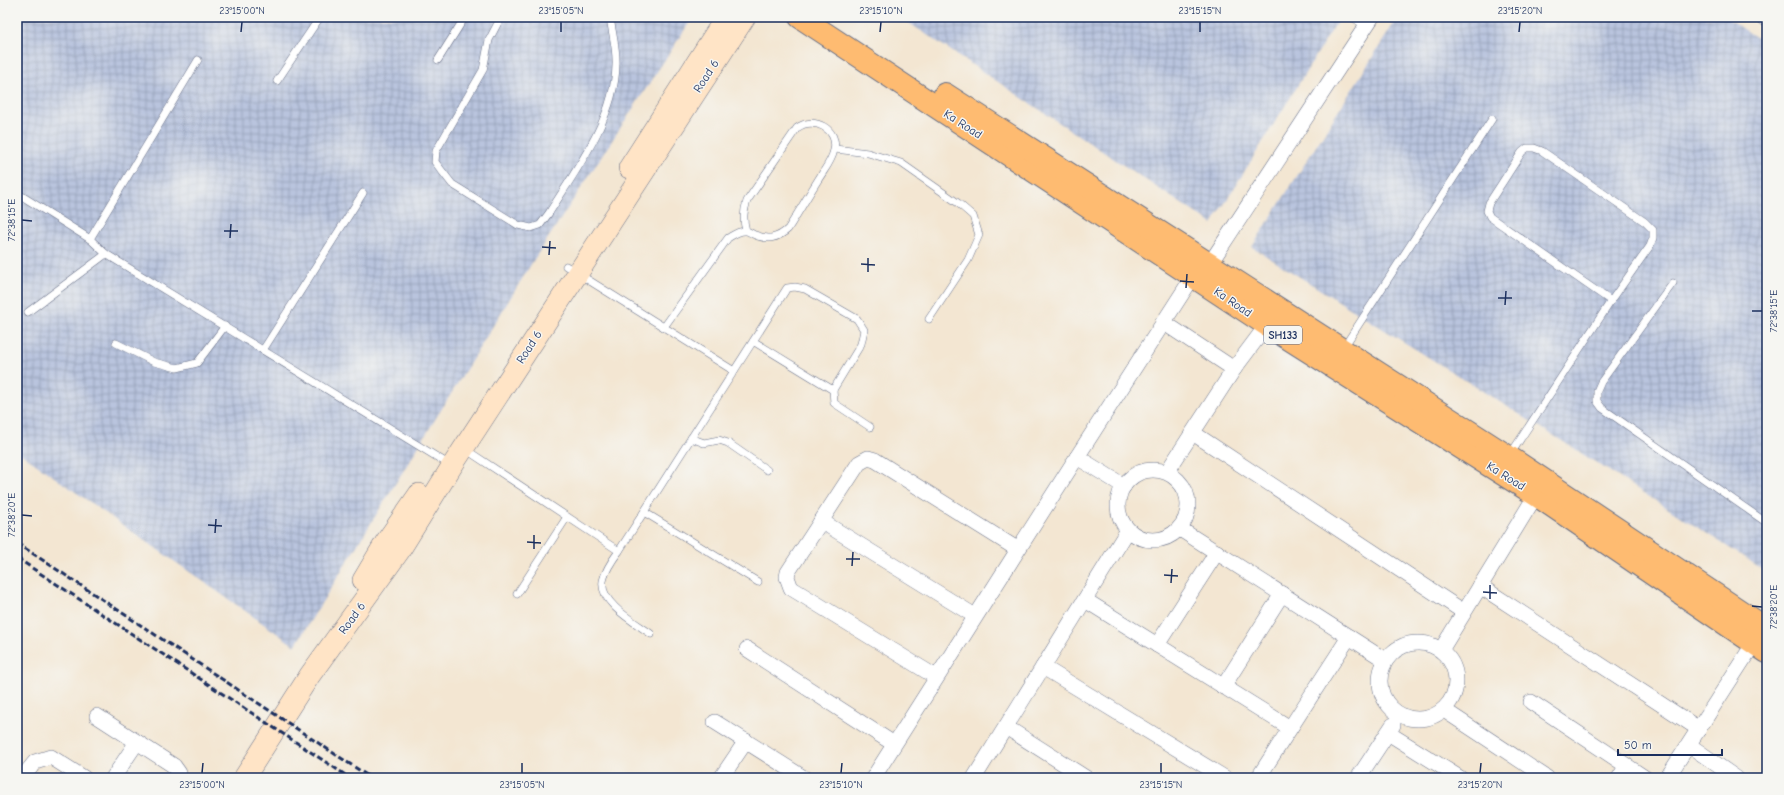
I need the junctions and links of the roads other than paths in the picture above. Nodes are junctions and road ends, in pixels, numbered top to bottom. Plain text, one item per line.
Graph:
1 (320, 17) edge
2 (465, 17) edge
3 (501, 17) edge
4 (610, 17) edge
5 (726, 17) edge
6 (745, 17) edge
7 (800, 17) edge
8 (826, 17) edge
9 (1352, 17) edge
10 (1764, 17) edge
11 (1767, 19) edge
12 (1369, 21) edge
13 (198, 60) dead end
14 (438, 60) dead end
15 (277, 81) dead end
16 (1492, 120) dead end
17 (835, 149) junction
18 (17, 193) edge
19 (363, 193) dead end
20 (746, 231) junction
21 (90, 239) junction
22 (106, 254) junction
23 (572, 270) junction
24 (1201, 270) junction
25 (1673, 283) dead end
26 (1611, 301) junction
27 (28, 312) dead end
28 (929, 319) dead end
29 (1163, 322) junction
30 (1267, 324) junction
31 (226, 326) junction
32 (664, 327) junction
33 (753, 341) junction
34 (116, 343) dead end
35 (263, 350) junction
36 (1342, 350) junction
37 (1234, 369) junction
38 (734, 371) junction
39 (833, 390) junction
40 (870, 427) dead end
41 (1193, 433) junction
42 (691, 438) junction
43 (464, 448) junction
44 (1077, 457) junction
45 (1509, 457) junction
46 (447, 463) junction
47 (767, 470) dead end
48 (1167, 472) junction
49 (1124, 486) junction
50 (1536, 495) junction
51 (644, 512) junction
52 (568, 517) junction
53 (821, 521) junction
54 (1767, 523) edge
55 (1180, 528) junction
56 (1128, 530) junction
57 (1017, 549) junction
58 (619, 551) junction
59 (1217, 552) junction
60 (758, 582) dead end
61 (1480, 586) junction
62 (517, 594) dead end
63 (1282, 594) junction
64 (1085, 600) junction
65 (1464, 612) junction
66 (975, 616) junction
67 (651, 634) dead end
68 (1349, 637) junction
69 (1763, 641) edge
70 (1157, 645) junction
71 (747, 649) dead end
72 (1441, 650) junction
73 (1385, 660) junction
74 (1043, 667) junction
75 (936, 677) junction
76 (1224, 687) junction
77 (1531, 702) dead end
78 (1444, 710) junction
79 (1399, 715) junction
80 (97, 716) dead end
81 (715, 722) dead end
82 (1006, 727) junction
83 (1290, 728) junction
84 (1699, 729) junction
85 (1388, 733) junction
86 (746, 741) junction
87 (137, 742) junction
88 (894, 744) junction
89 (1689, 745) junction
90 (1623, 772) edge
91 (1360, 777) edge
92 (22, 778) edge
93 (84, 778) edge
94 (113, 778) edge
95 (178, 778) edge
96 (244, 778) edge
97 (721, 778) edge
98 (804, 778) edge
99 (873, 778) edge
100 (974, 778) edge
101 (1086, 778) edge
102 (1225, 778) edge
103 (1258, 778) edge
104 (1460, 778) edge
105 (1547, 778) edge
106 (1645, 778) edge
107 (1667, 778) edge
108 (1736, 778) edge

1 - 15 lane
2 - 14 lane
3 - 4 lane
5 - 23 street, Road 6
6 - 23 street, Road 6
7 - 24 main road, Ka Road / SH133
8 - 24 main road, Ka Road / SH133
9 - 12 lane
10 - 11 street
12 - 24 street
13 - 21 lane
16 - 36 lane
17 - 20 lane
17 - 20 lane
17 - 28 lane
18 - 21 lane
19 - 35 lane
20 - 32 lane
21 - 22 lane
22 - 27 lane
22 - 31 lane
23 - 32 lane
23 - 43 street, Road 6
23 - 46 street, Road 6
24 - 29 street
24 - 30 main road, Ka Road / SH133
24 - 36 main road, Ka Road / SH133
25 - 54 lane
26 - 26 lane
26 - 45 lane
29 - 37 street
29 - 44 street
30 - 37 street
30 - 50 main road, Ka Road / SH133
31 - 34 lane
31 - 35 lane
32 - 38 lane
33 - 38 lane
33 - 39 lane
33 - 39 lane
35 - 46 lane
36 - 45 main road, Ka Road / SH133
37 - 41 street
38 - 42 lane
39 - 40 lane
41 - 48 street
41 - 65 street
42 - 47 lane
42 - 51 lane
43 - 46 street, Road 6
43 - 52 lane
44 - 49 street
44 - 57 street
45 - 69 main road, Ka Road / SH133
46 - 96 street, Road 6
48 - 49 street
48 - 55 street
49 - 56 street
50 - 61 street
50 - 69 main road, Ka Road / SH133
51 - 58 lane
51 - 60 lane
52 - 58 lane
52 - 62 lane
53 - 57 street
53 - 66 street
53 - 75 street
55 - 56 street
55 - 59 street
56 - 64 street
57 - 66 street
58 - 67 lane
59 - 63 street
59 - 70 street
61 - 65 street
61 - 84 street
63 - 68 street
63 - 76 street
64 - 70 street
64 - 74 street
65 - 72 street
66 - 75 street
68 - 73 street
68 - 83 street
69 - 84 street
70 - 76 street
71 - 88 street
72 - 73 street
72 - 78 street
73 - 79 street
74 - 82 street
74 - 102 street
75 - 88 street
76 - 83 street
77 - 90 street
78 - 79 street
78 - 105 street
79 - 85 street
80 - 87 street
81 - 86 street
82 - 100 street
82 - 101 street
83 - 103 street
84 - 89 street
85 - 91 street
85 - 104 street
86 - 97 street
86 - 98 street
87 - 94 street
87 - 95 street
88 - 99 street
89 - 107 street
89 - 108 street
90 - 106 street
92 - 93 street

